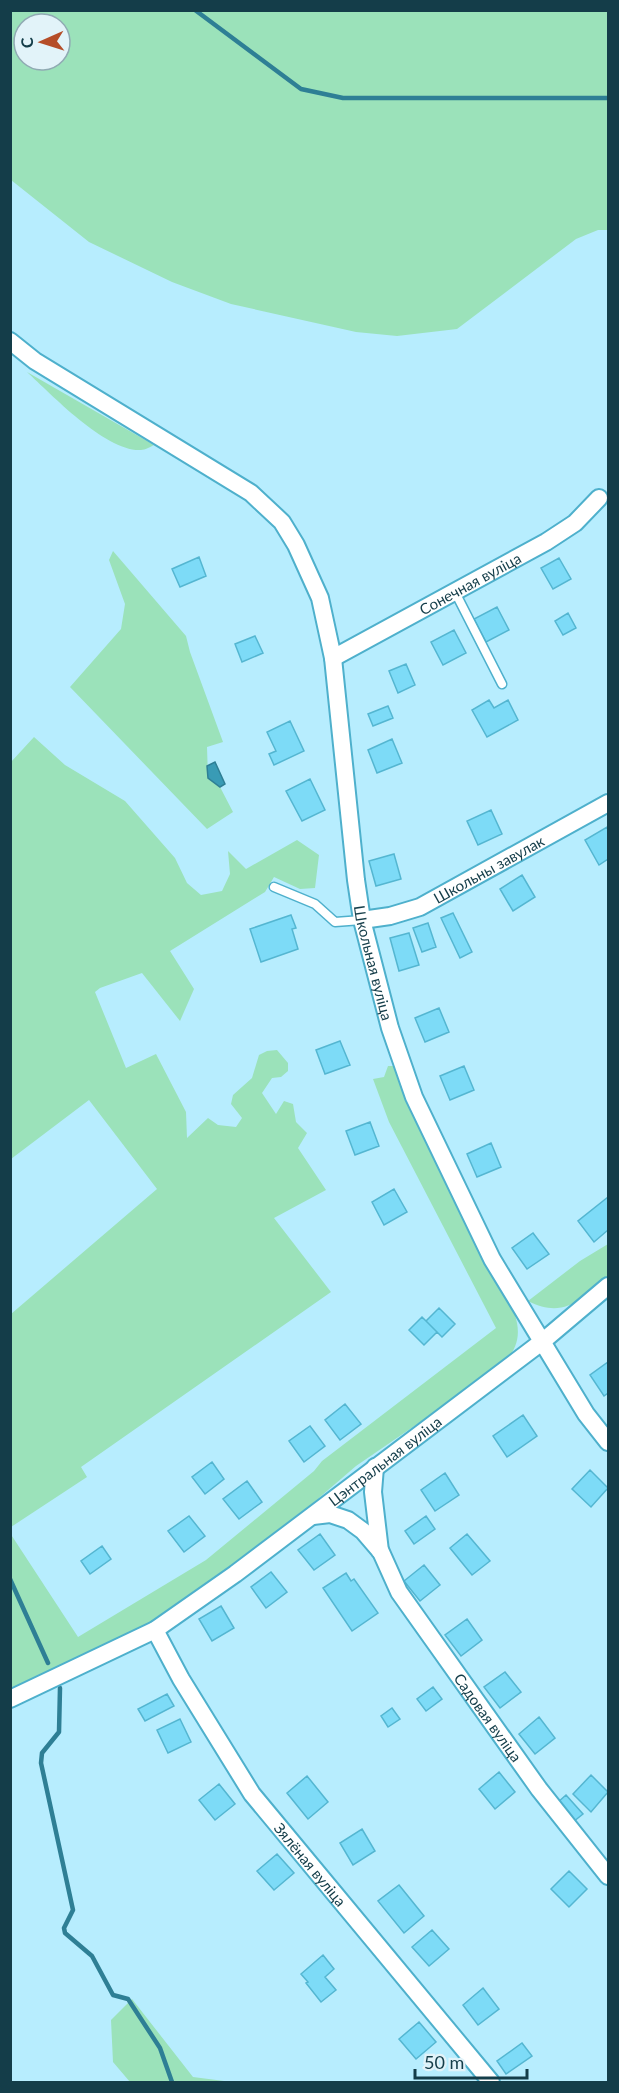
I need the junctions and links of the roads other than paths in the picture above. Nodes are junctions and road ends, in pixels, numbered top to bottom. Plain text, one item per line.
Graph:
1 (10, 341) edge
2 (604, 499) edge
3 (455, 592) junction
4 (333, 658) junction
5 (502, 684) dead end
6 (609, 803) edge
7 (274, 887) dead end
8 (362, 920) junction
9 (609, 1286) edge
10 (543, 1341) junction
11 (609, 1442) edge
12 (375, 1467) junction
13 (313, 1516) junction
14 (381, 1552) junction
15 (155, 1630) junction
16 (10, 1699) edge
17 (609, 1876) edge
18 (491, 2082) edge

1 - 4 street, Школьная вуліца
2 - 3 street, Сонечная вуліца
3 - 4 street, Сонечная вуліца
3 - 5 lane
4 - 8 street, Школьная вуліца
6 - 8 street, Школьны завулак
7 - 8 lane
8 - 10 street, Школьная вуліца
9 - 10 street, Цэнтральная вуліца
10 - 11 street, Школьная вуліца
10 - 12 street, Цэнтральная вуліца
12 - 13 street, Цэнтральная вуліца
12 - 14 street, Садовая вуліца
13 - 14 street, Садовая вуліца
13 - 15 street, Цэнтральная вуліца
14 - 17 street, Садовая вуліца
15 - 16 street, Цэнтральная вуліца
15 - 18 street, Зялёная вуліца

